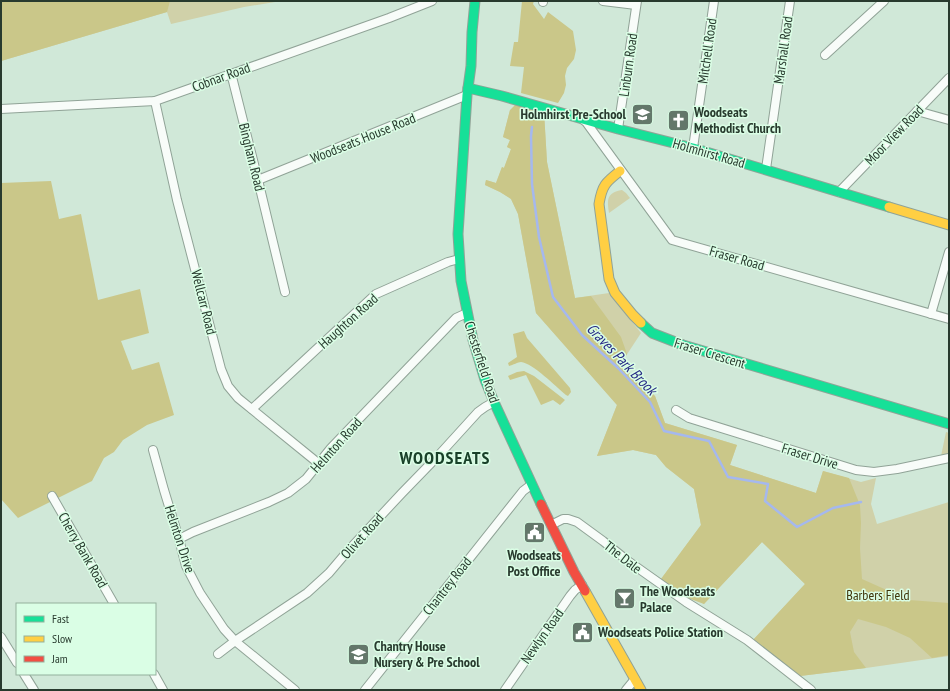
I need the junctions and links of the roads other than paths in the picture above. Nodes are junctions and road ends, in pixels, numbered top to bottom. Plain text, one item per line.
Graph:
1 (432, 1) edge
2 (475, 1) edge
3 (603, 1) edge
4 (714, 1) edge
5 (790, 1) edge
6 (884, 1) edge
7 (636, 3) edge
8 (825, 55) dead end
9 (231, 73) junction
10 (949, 78) edge
11 (467, 92) junction
12 (154, 101) junction
13 (1, 108) edge
14 (917, 111) junction
15 (580, 118) junction
16 (949, 120) edge
17 (618, 129) junction
18 (693, 148) junction
19 (766, 169) junction
20 (620, 170) junction
21 (258, 180) junction
22 (840, 192) junction
23 (949, 225) edge
24 (949, 252) edge
25 (460, 259) junction
26 (285, 292) dead end
27 (467, 313) junction
28 (931, 314) junction
29 (949, 319) edge
30 (494, 402) junction
31 (252, 409) junction
32 (676, 410) dead end
33 (949, 424) edge
34 (153, 450) dead end
35 (949, 458) edge
36 (318, 463) junction
37 (531, 485) junction
38 (52, 496) dead end
39 (550, 525) junction
40 (179, 539) junction
41 (582, 585) junction
42 (113, 603) edge
43 (1, 637) edge
44 (236, 641) junction
45 (218, 654) dead end
46 (16, 661) edge
47 (25, 675) edge
48 (155, 675) edge
49 (635, 679) junction
50 (34, 690) edge
51 (163, 690) edge
52 (295, 690) edge
53 (365, 690) edge
54 (505, 690) edge
55 (626, 690) edge
56 (642, 690) edge
57 (812, 690) edge

1 - 9 street, Cobnar Road
2 - 11 main road, Chesterfield Road
3 - 7 street
4 - 18 street, Mitchell Road
5 - 19 street, Marshall Road
6 - 8 street
7 - 17 street, Linburn Road
9 - 12 street, Cobnar Road
9 - 21 street, Bingham Road
10 - 14 street, Moor View Road
11 - 15 main road, Holmhirst Road
11 - 21 street, Woodseats House Road
11 - 25 main road, Chesterfield Road
12 - 13 street, Cobnar Road
12 - 31 street, Wellcarr Road
14 - 16 street
14 - 22 street, Moor View Road
15 - 17 main road, Holmhirst Road
15 - 20 street, Fraser Road
17 - 18 main road, Holmhirst Road
18 - 19 main road, Holmhirst Road
19 - 22 main road, Holmhirst Road
20 - 28 street, Fraser Road
20 - 33 main road, Fraser Crescent
21 - 26 street, Bingham Road
22 - 23 main road, Holmhirst Road
24 - 28 street
25 - 27 main road, Chesterfield Road
25 - 31 street, Haughton Road
27 - 30 main road, Chesterfield Road
27 - 36 street, Helmton Road
28 - 29 street, Fraser Road
30 - 37 main road, Chesterfield Road
30 - 44 street, Olivet Road
31 - 36 street, Wellcarr Road
32 - 35 street, Fraser Drive
34 - 40 street, Helmton Drive
36 - 40 street, Helmton Road
37 - 39 main road, Chesterfield Road
37 - 53 street, Chantrey Road
38 - 42 street, Cherry Bank Road
39 - 41 main road, Chesterfield Road
39 - 57 street, The Dale
40 - 44 street, Helmton Drive
41 - 49 main road, Chesterfield Road
41 - 54 street, Newlyn Road
43 - 46 street
44 - 45 street, Olivet Road
44 - 52 street, Helmton Drive
47 - 50 street
48 - 51 street
49 - 55 street
49 - 56 main road, Chesterfield Road

